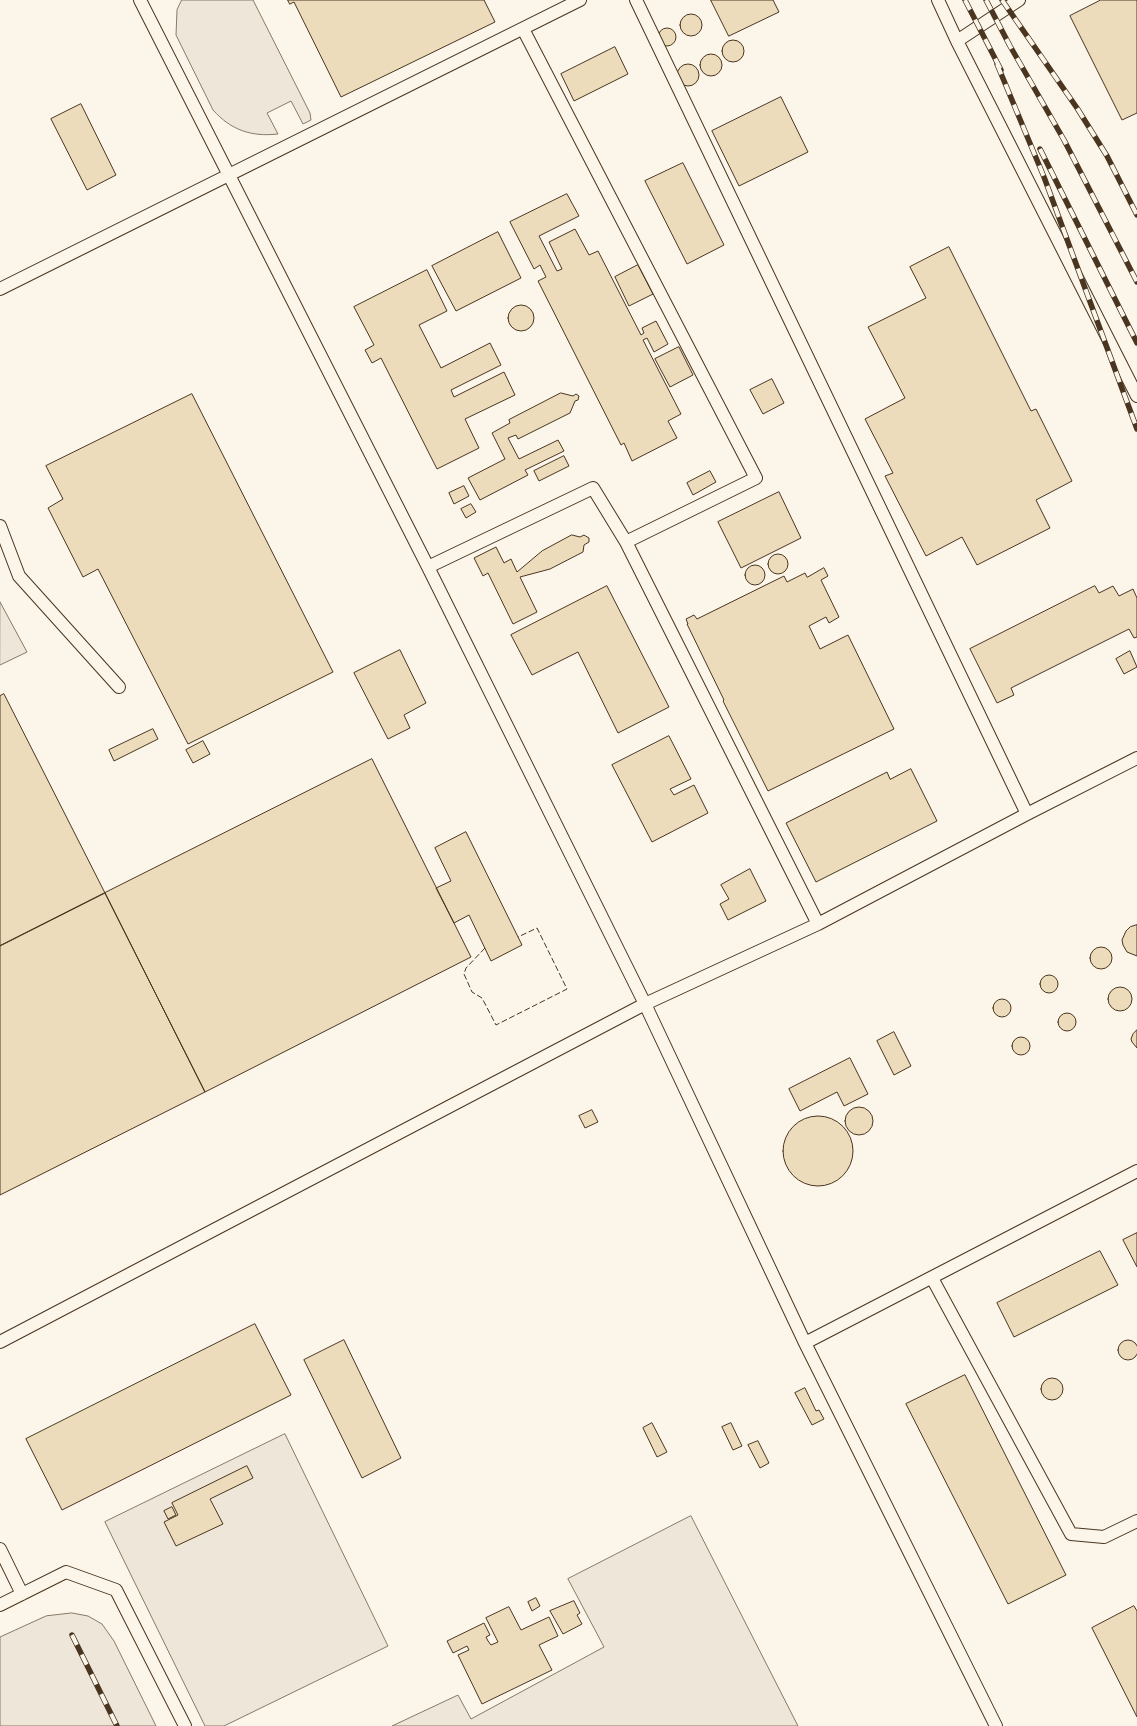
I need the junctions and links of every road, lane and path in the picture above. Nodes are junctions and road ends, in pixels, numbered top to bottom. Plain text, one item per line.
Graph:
1 (140, 0) edge
2 (580, 0) edge
3 (636, 0) edge
4 (938, 0) edge
5 (1019, 0) edge
6 (523, 29) junction
7 (957, 41) junction
8 (230, 175) junction
9 (0, 289) edge
10 (1137, 396) edge
11 (0, 526) edge
12 (626, 542) junction
13 (428, 567) junction
14 (119, 687) dead end
15 (1137, 758) edge
16 (1027, 814) junction
17 (818, 924) junction
18 (646, 1004) junction
19 (1137, 1171) edge
20 (932, 1278) junction
21 (0, 1342) edge
22 (805, 1343) junction
23 (1137, 1521) edge
24 (0, 1549) edge
25 (22, 1594) junction
26 (0, 1605) edge
27 (185, 1726) edge
28 (996, 1726) edge

1 - 8 lane
2 - 6 lane
3 - 16 lane
4 - 7 lane
5 - 7 lane
6 - 8 lane
6 - 12 lane
7 - 10 lane
8 - 9 lane
8 - 13 lane
11 - 14 lane
12 - 13 lane
12 - 17 lane
13 - 18 lane
15 - 16 lane
16 - 17 lane
17 - 18 lane
18 - 21 lane
18 - 22 lane
19 - 20 lane
20 - 22 lane
20 - 23 lane
22 - 28 lane
24 - 25 lane
25 - 26 lane
25 - 27 lane

